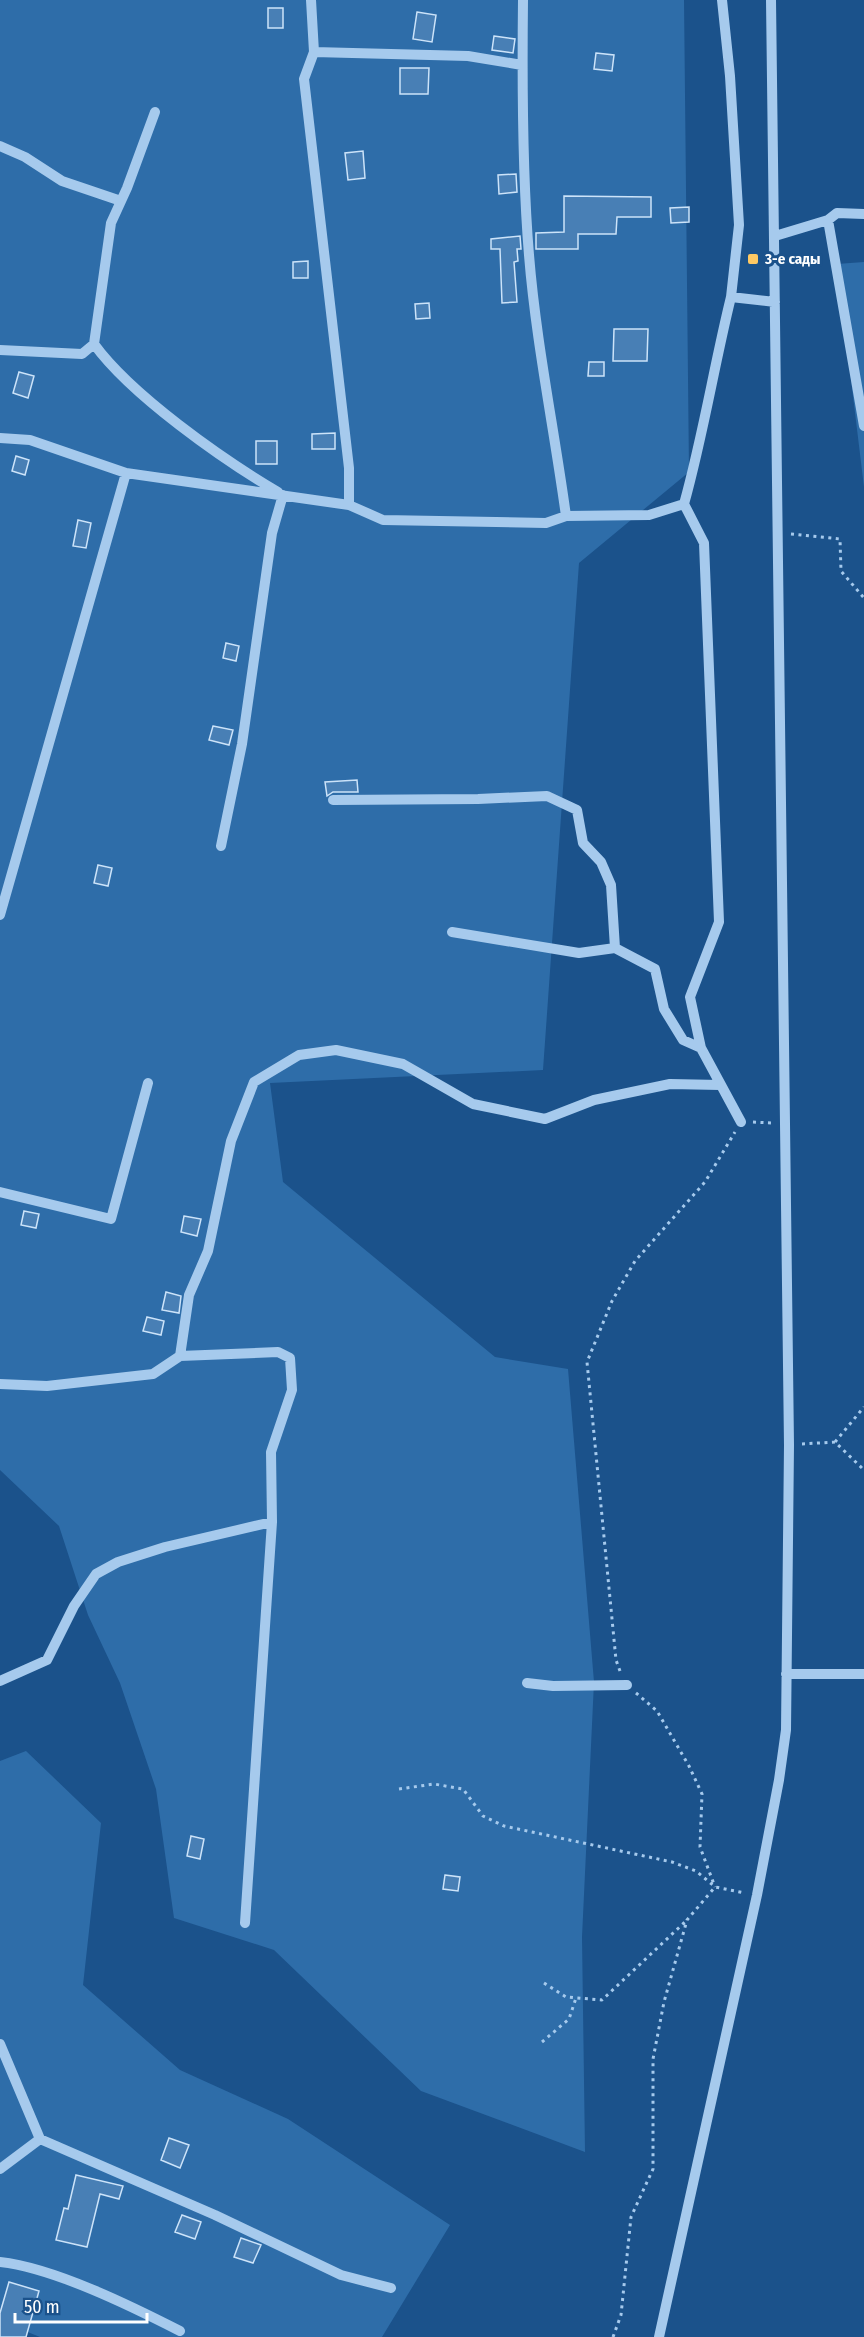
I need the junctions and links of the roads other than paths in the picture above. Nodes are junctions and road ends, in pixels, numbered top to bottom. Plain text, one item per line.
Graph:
1 (311, 0) edge
2 (523, 0) edge
3 (722, 0) edge
4 (771, 0) edge
5 (314, 52) junction
6 (522, 65) junction
7 (155, 112) dead end
8 (0, 146) edge
9 (121, 201) junction
10 (864, 214) edge
11 (828, 220) junction
12 (775, 236) junction
13 (731, 297) junction
14 (774, 302) junction
15 (94, 344) junction
16 (0, 350) edge
17 (864, 426) edge
18 (0, 438) edge
19 (126, 473) junction
20 (283, 495) junction
21 (684, 504) junction
22 (350, 505) junction
23 (566, 516) junction
24 (333, 800) dead end
25 (221, 846) dead end
26 (0, 915) edge
27 (452, 932) dead end
28 (615, 948) junction
29 (701, 1048) junction
30 (148, 1083) dead end
31 (720, 1085) junction
32 (741, 1122) road end
33 (0, 1192) edge
34 (180, 1356) junction
35 (0, 1384) edge
36 (272, 1522) junction
37 (786, 1674) junction
38 (864, 1674) edge
39 (0, 1681) edge
40 (527, 1683) dead end
41 (627, 1685) road end
42 (245, 1923) dead end
43 (0, 2044) edge
44 (40, 2139) junction
45 (0, 2169) edge
46 (0, 2262) edge
47 (391, 2288) dead end
48 (180, 2331) dead end
49 (659, 2337) edge

1 - 5 street
2 - 6 street
3 - 13 street
4 - 12 street
5 - 6 street
5 - 22 street
6 - 23 street
7 - 9 street
8 - 9 street
9 - 15 street
10 - 11 street
11 - 12 street
11 - 17 street
12 - 14 street
13 - 14 street
13 - 21 street
14 - 37 street
15 - 16 street
15 - 20 street
18 - 19 street
19 - 20 street
19 - 26 street
20 - 22 street
20 - 25 street
21 - 23 street
21 - 29 street
22 - 23 street
24 - 28 street
27 - 28 street
28 - 29 street
29 - 31 street
30 - 33 street
31 - 32 street
31 - 34 street
34 - 35 street
34 - 36 street
36 - 39 street
36 - 42 street
37 - 38 street
37 - 49 street
40 - 41 street
43 - 44 street
44 - 45 street
44 - 47 street
46 - 48 street

